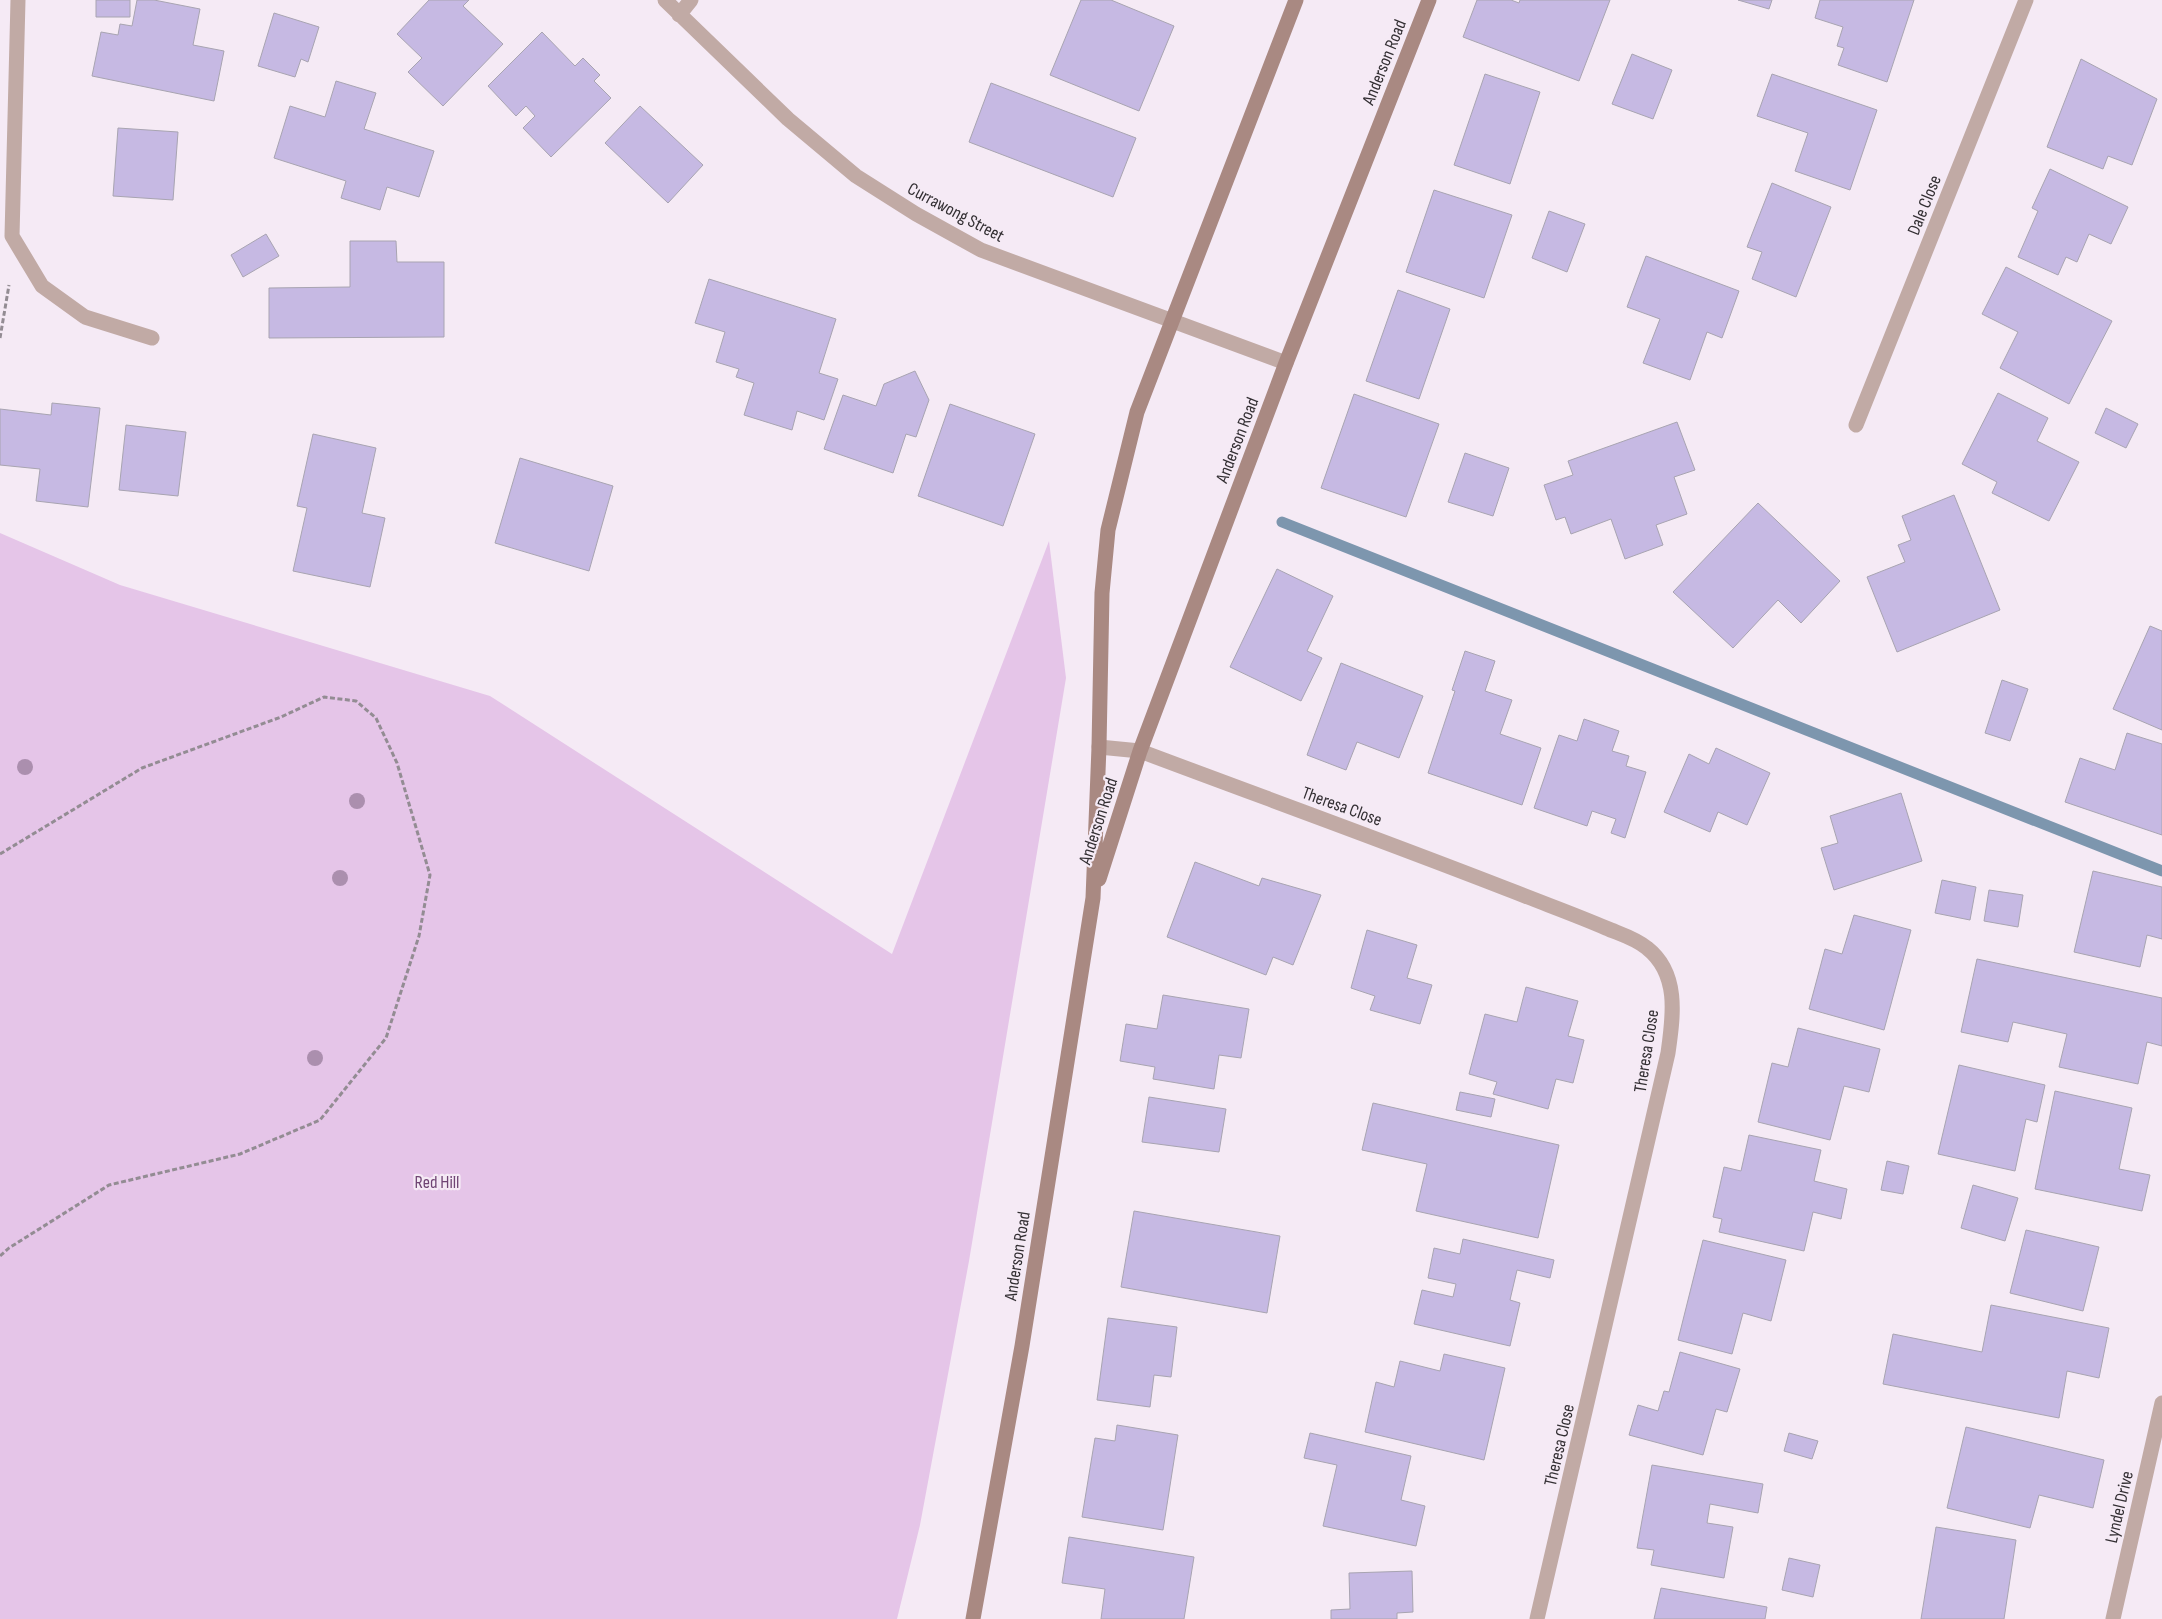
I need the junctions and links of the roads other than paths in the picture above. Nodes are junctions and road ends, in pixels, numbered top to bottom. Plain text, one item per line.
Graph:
1 (18, 0) edge
2 (665, 0) edge
3 (691, 0) edge
4 (1296, 0) edge
5 (1429, 0) edge
6 (2026, 0) edge
7 (679, 15) junction
8 (1172, 320) junction
9 (152, 338) dead end
10 (1286, 363) junction
11 (1856, 425) dead end
12 (1099, 747) junction
13 (1140, 751) junction
14 (1093, 898) junction
15 (2162, 1403) edge
16 (973, 1619) edge
17 (1537, 1619) edge
18 (2113, 1619) edge

1 - 9 street
2 - 7 street, Currawong Street
3 - 7 street
4 - 8 street, Anderson Road
5 - 10 street, Anderson Road
6 - 11 street, Dale Close
7 - 8 street, Currawong Street
8 - 10 street, Currawong Street
8 - 12 street, Anderson Road
10 - 13 street, Anderson Road
12 - 13 street, Theresa Close
12 - 14 street, Anderson Road
13 - 14 street, Anderson Road
13 - 17 street, Theresa Close
14 - 16 street, Anderson Road
15 - 18 street, Lyndel Drive

